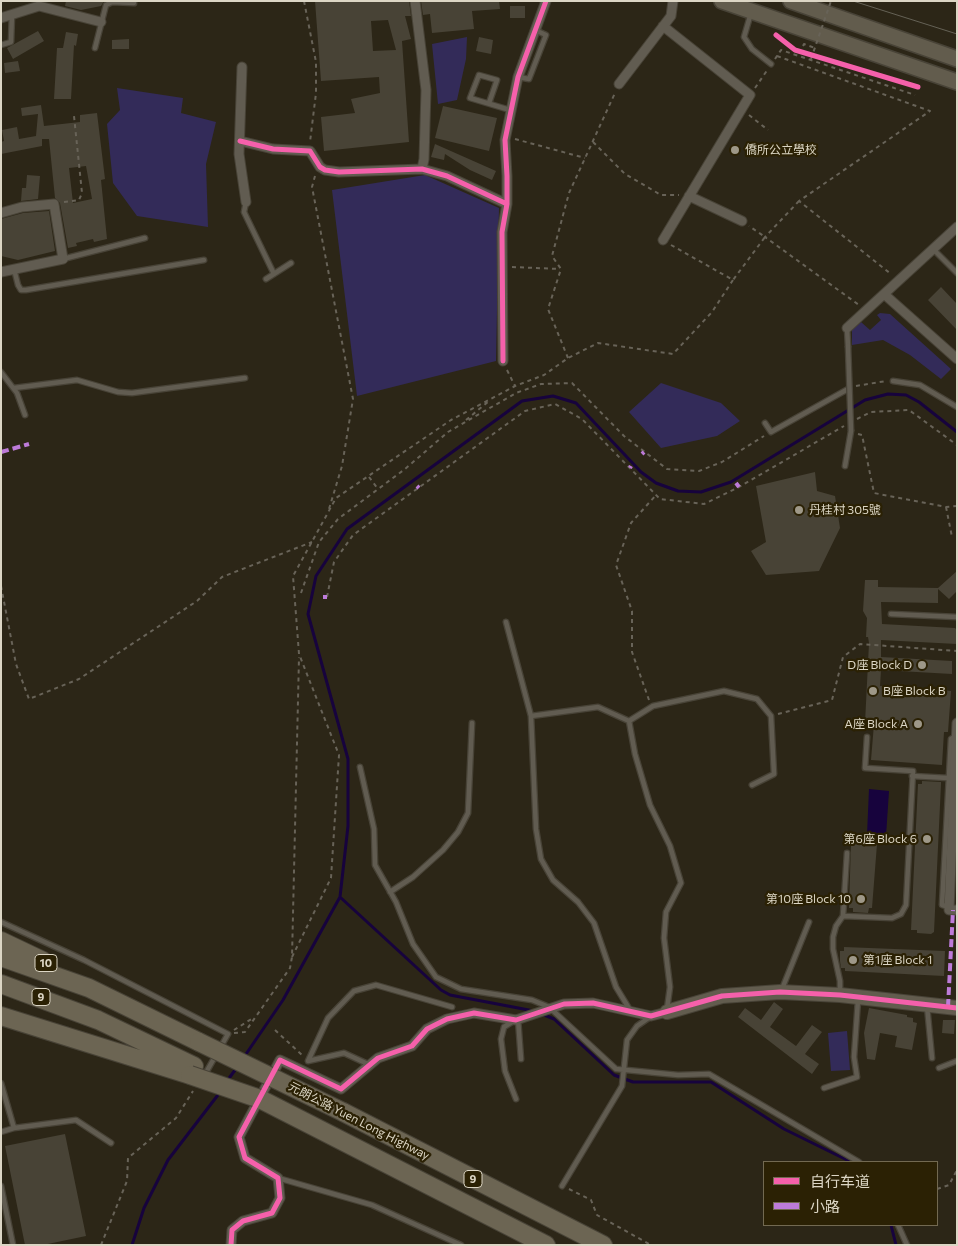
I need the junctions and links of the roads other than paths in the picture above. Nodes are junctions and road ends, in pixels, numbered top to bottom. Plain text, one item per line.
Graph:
1 (415, 1) edge
2 (546, 1) edge
3 (673, 1) edge
4 (722, 1) edge
5 (791, 1) edge
6 (134, 3) dead end
7 (751, 12) junction
8 (12, 14) junction
9 (1, 18) edge
10 (101, 22) junction
11 (664, 26) junction
12 (1, 45) edge
13 (95, 48) dead end
14 (957, 59) edge
15 (771, 64) road end
16 (242, 68) dead end
17 (957, 82) edge
18 (619, 84) road end
19 (488, 103) junction
20 (510, 110) junction
21 (240, 141) junction
22 (422, 170) junction
23 (689, 196) junction
24 (246, 202) joint
25 (507, 204) junction
26 (1, 213) edge
27 (742, 221) road end
28 (957, 227) edge
29 (145, 238) dead end
30 (663, 240) road end
31 (933, 249) junction
32 (63, 259) junction
33 (204, 260) dead end
34 (291, 263) dead end
35 (14, 269) junction
36 (1, 272) edge
37 (957, 273) edge
38 (274, 274) junction
39 (266, 279) dead end
40 (884, 294) junction
41 (847, 328) joint
42 (957, 359) edge
43 (502, 361) road end
44 (1, 372) edge
45 (245, 378) dead end
46 (893, 381) road end
47 (14, 388) junction
48 (848, 389) junction
49 (957, 407) edge
50 (25, 415) dead end
51 (765, 423) dead end
52 (844, 466) dead end
53 (891, 614) dead end
54 (957, 617) edge
55 (506, 622) dead end
56 (531, 716) junction
57 (629, 721) junction
58 (472, 723) dead end
59 (957, 723) edge
60 (867, 736) dead end
61 (956, 736) edge
62 (360, 767) dead end
63 (912, 776) junction
64 (948, 778) junction
65 (752, 785) dead end
66 (846, 853) dead end
67 (390, 892) junction
68 (953, 909) edge
69 (843, 916) junction
70 (1, 922) edge
71 (809, 922) dead end
72 (1, 941) edge
73 (1, 957) edge
74 (1, 984) edge
75 (89, 988) junction
76 (780, 992) junction
77 (840, 995) junction
78 (858, 998) junction
79 (927, 1005) junction
80 (452, 1006) dead end
81 (547, 1008) junction
82 (957, 1008) edge
83 (630, 1010) junction
84 (667, 1012) junction
85 (1, 1016) edge
86 (651, 1016) junction
87 (517, 1019) junction
88 (932, 1058) dead end
89 (521, 1059) dead end
90 (957, 1061) edge
91 (370, 1065) junction
92 (939, 1068) dead end
93 (625, 1069) junction
94 (196, 1073) junction
95 (1, 1084) edge
96 (824, 1088) dead end
97 (516, 1099) dead end
98 (14, 1128) junction
99 (1, 1132) edge
100 (111, 1143) dead end
101 (857, 1161) edge
102 (278, 1178) junction
103 (1, 1186) edge
104 (562, 1186) road end
105 (898, 1226) edge
106 (13, 1245) edge
107 (231, 1245) edge
108 (461, 1245) edge
109 (546, 1245) edge
110 (603, 1245) edge
111 (907, 1245) edge

1 - 22 street
2 - 20 street
3 - 11 street
4 - 7 main road
5 - 14 main road
6 - 10 lane
7 - 15 lane
7 - 17 main road
8 - 9 street
8 - 10 street
8 - 12 lane
10 - 13 lane
11 - 18 street
11 - 23 street
16 - 21 street
19 - 19 lane
19 - 20 lane
20 - 25 street
21 - 22 street
21 - 24 street
22 - 25 street
23 - 27 street
23 - 30 street
24 - 38 lane
25 - 43 street
26 - 32 street
28 - 31 street
29 - 32 lane
31 - 37 lane
31 - 40 street
32 - 35 street
33 - 35 lane
34 - 38 lane
35 - 36 street
38 - 39 lane
40 - 41 street
40 - 42 street
41 - 48 lane, bridge
44 - 47 lane
45 - 47 lane
46 - 49 lane
47 - 50 lane
48 - 51 lane
48 - 52 lane, bridge
53 - 54 lane
55 - 56 lane
56 - 57 lane
56 - 83 lane
57 - 65 lane
57 - 84 lane
58 - 67 lane
59 - 61 street
60 - 63 lane
61 - 64 lane
61 - 68 street
62 - 67 lane
63 - 64 lane
63 - 69 lane
64 - 68 lane
66 - 69 lane
67 - 81 lane
69 - 77 lane
70 - 94 lane
71 - 76 lane
72 - 75 highway, 10
73 - 75 highway, 元朗公路 Yuen Long Highway / 9
74 - 94 highway, 9
75 - 110 highway, 元朗公路 Yuen Long Highway / 9, bridge
76 - 77 street
76 - 84 street
77 - 78 street
78 - 79 street
78 - 96 lane
79 - 82 street
79 - 88 lane
80 - 91 lane
81 - 83 street
81 - 87 street
81 - 93 lane
83 - 86 street
84 - 86 street
85 - 94 highway
86 - 93 lane
87 - 89 lane
87 - 91 street
87 - 97 lane
90 - 92 lane
91 - 102 street
93 - 101 lane
93 - 104 lane
94 - 109 highway, 元朗公路 Yuen Long Highway / 9, bridge
95 - 98 lane
98 - 99 lane
98 - 100 lane
102 - 107 street
102 - 108 lane
103 - 106 lane
105 - 111 lane

